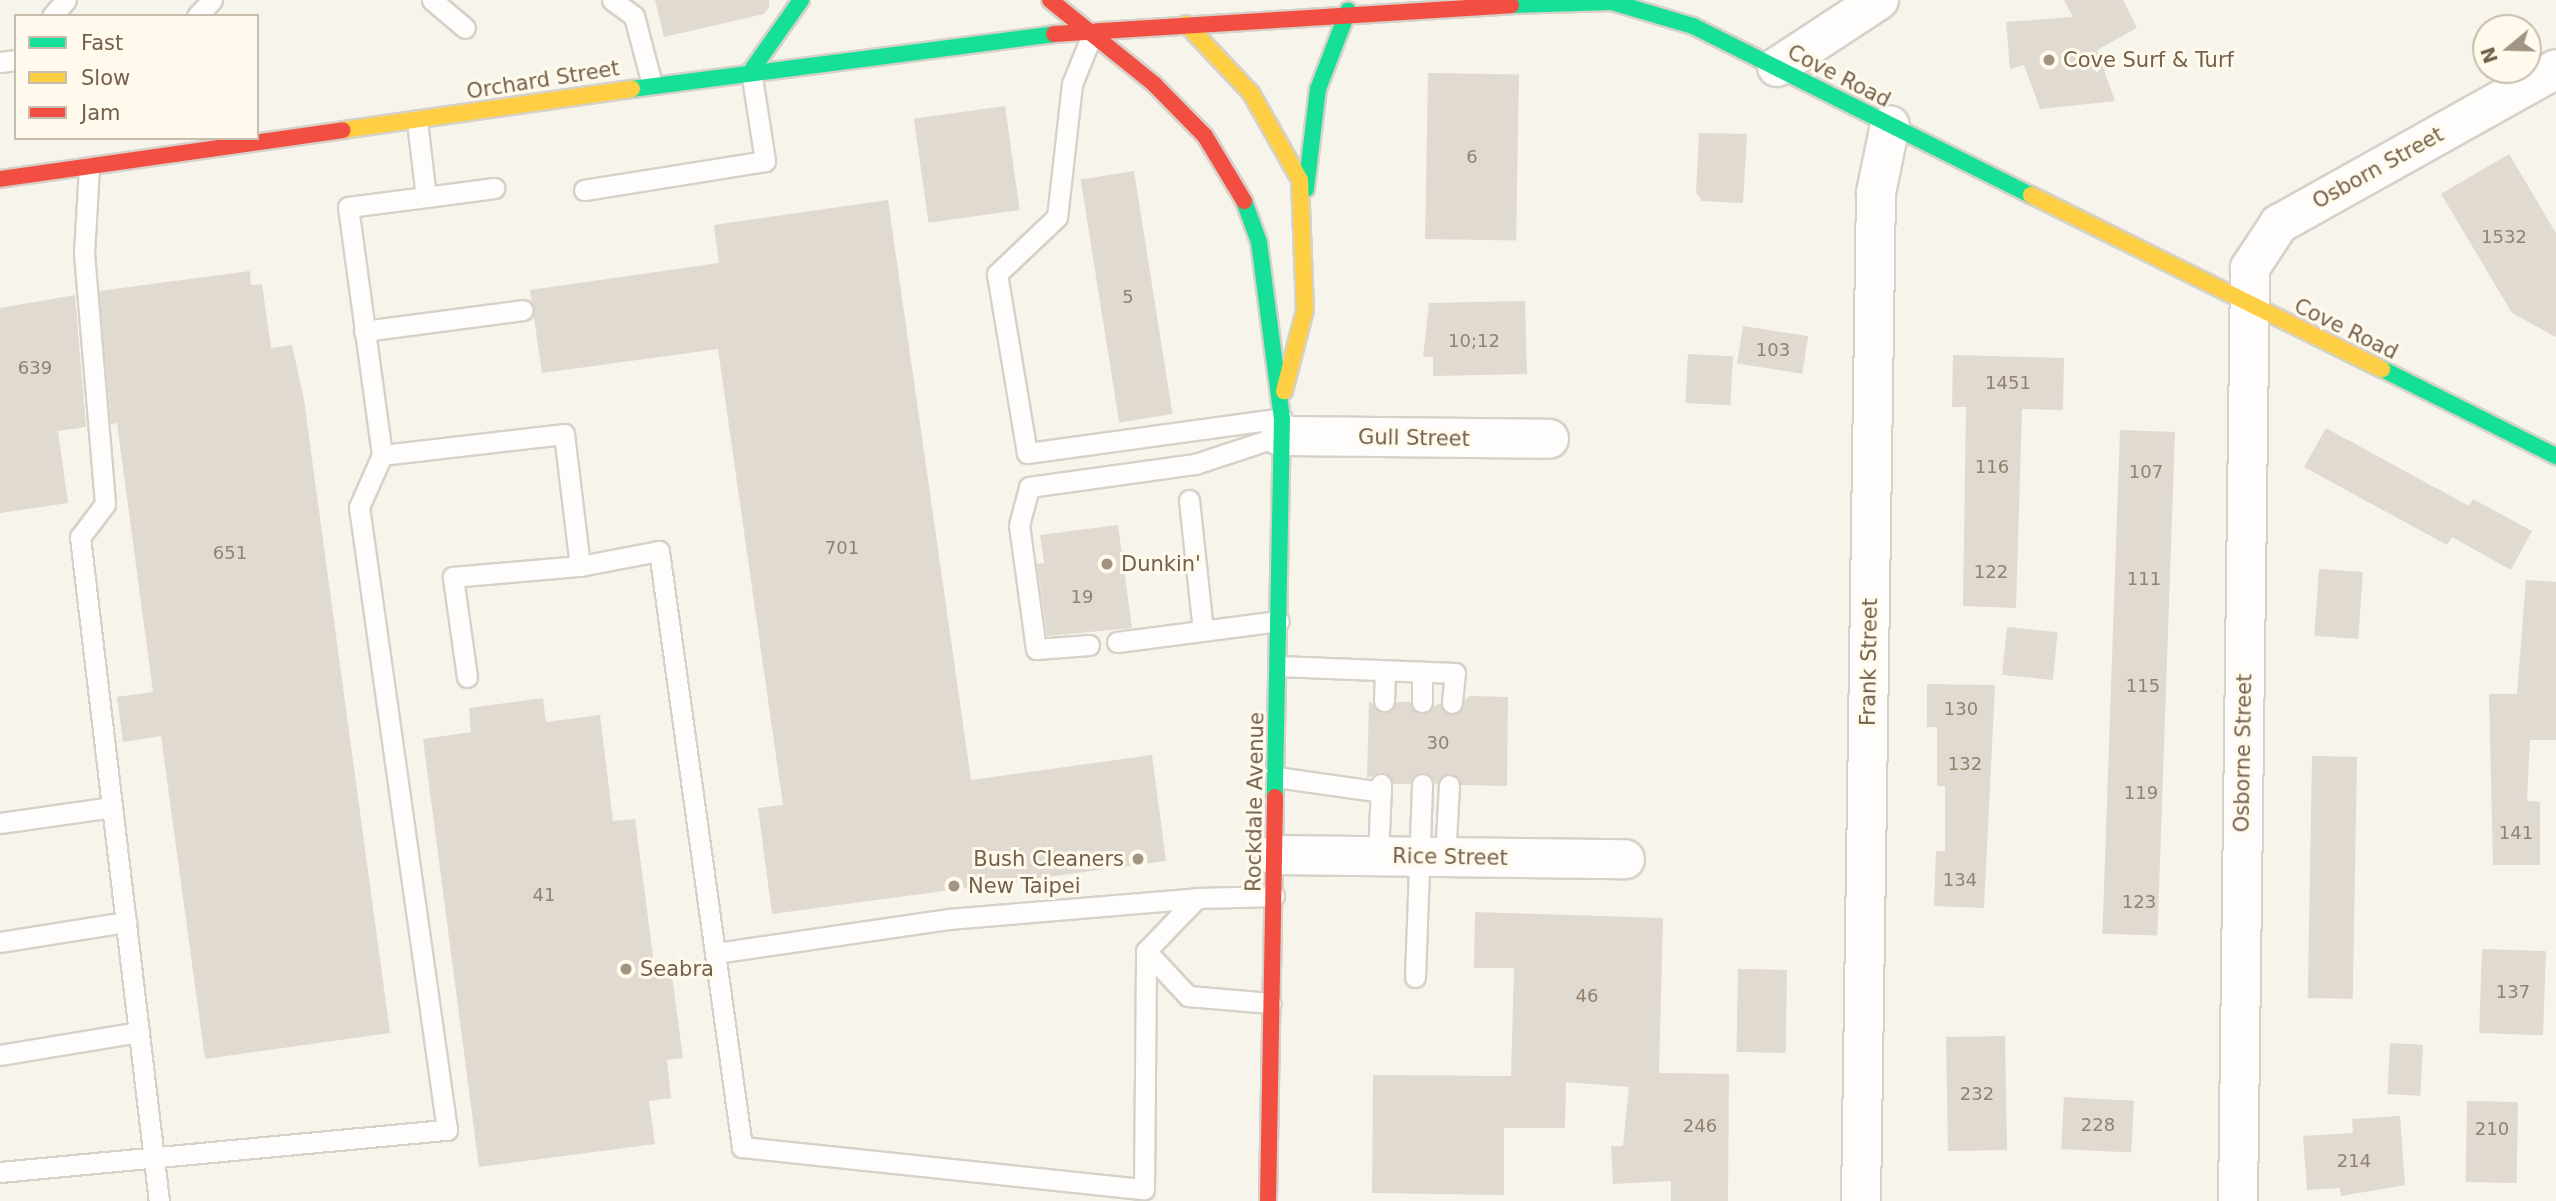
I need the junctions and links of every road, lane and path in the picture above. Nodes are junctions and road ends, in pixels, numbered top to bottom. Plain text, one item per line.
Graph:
1 (66, 0) edge
2 (212, 0) edge
3 (432, 0) edge
4 (611, 0) edge
5 (801, 0) edge
6 (1050, 0) edge
7 (1879, 0) edge
8 (1348, 11) junction
9 (54, 14) edge
10 (199, 14) edge
11 (1186, 24) junction
12 (465, 28) dead end
13 (1093, 32) junction
14 (1777, 67) junction
15 (2556, 69) edge
16 (751, 71) junction
17 (652, 84) junction
18 (417, 121) junction
19 (1890, 125) junction
20 (89, 167) junction
21 (0, 179) edge
22 (494, 188) dead end
23 (584, 190) dead end
24 (426, 197) junction
25 (1304, 209) junction
26 (2248, 304) junction
27 (523, 310) dead end
28 (365, 331) junction
29 (1281, 419) junction
30 (1549, 439) dead end
31 (382, 455) junction
32 (2556, 456) edge
33 (1189, 500) dead end
34 (580, 566) junction
35 (1279, 621) junction
36 (1203, 630) junction
37 (1117, 642) dead end
38 (1089, 645) dead end
39 (1278, 666) junction
40 (1385, 671) junction
41 (1422, 673) junction
42 (467, 677) dead end
43 (1384, 701) dead end
44 (1422, 702) dead end
45 (1452, 703) dead end
46 (1276, 777) junction
47 (1422, 785) dead end
48 (1449, 785) dead end
49 (112, 807) junction
50 (0, 823) edge
51 (1275, 855) junction
52 (1378, 857) junction
53 (1432, 857) junction
54 (1625, 859) dead end
55 (1274, 897) junction
56 (1197, 898) junction
57 (126, 922) junction
58 (0, 942) edge
59 (1146, 951) junction
60 (716, 953) junction
61 (1415, 977) dead end
62 (1270, 1003) junction
63 (139, 1032) junction
64 (0, 1055) edge
65 (154, 1157) junction
66 (0, 1172) edge
67 (159, 1201) edge
68 (1268, 1201) edge
69 (1861, 1201) edge
70 (2238, 1201) edge

1 - 9 lane
2 - 10 lane
3 - 12 lane
4 - 17 lane
5 - 16 main road
6 - 13 main road
7 - 14 street
8 - 11 main road, Cove Road
8 - 14 main road, Cove Road
8 - 25 main road
11 - 13 main road, Cove Road
11 - 25 main road, Rockdale Avenue
13 - 16 main road, Orchard Street
13 - 29 main road, Rockdale Avenue
13 - 29 lane
14 - 19 main road, Cove Road
15 - 26 street, Osborn Street
16 - 17 main road, Orchard Street
16 - 23 lane
17 - 18 main road, Orchard Street
18 - 20 main road, Orchard Street
18 - 24 lane
19 - 26 main road, Cove Road
19 - 69 street, Frank Street
20 - 21 main road, Orchard Street
20 - 49 lane
22 - 24 lane
24 - 28 lane
25 - 29 main road, Rockdale Avenue
26 - 32 main road, Cove Road
26 - 70 street, Osborne Street
27 - 28 lane
28 - 31 lane
29 - 30 street, Gull Street
29 - 35 main road, Rockdale Avenue
29 - 38 lane
31 - 34 lane
31 - 65 lane
33 - 36 lane
34 - 42 lane
34 - 60 lane
35 - 36 lane
35 - 39 main road, Rockdale Avenue
36 - 37 lane
39 - 40 lane
39 - 46 main road, Rockdale Avenue
40 - 41 lane
40 - 43 lane
41 - 44 lane
41 - 45 lane
46 - 51 main road, Rockdale Avenue
46 - 52 lane
47 - 53 lane
48 - 53 lane
49 - 50 lane
49 - 57 lane
51 - 52 street, Rice Street
51 - 55 main road, Rockdale Avenue
52 - 53 street, Rice Street
53 - 54 street, Rice Street
53 - 61 lane
55 - 56 lane
55 - 62 main road, Rockdale Avenue
56 - 59 lane
56 - 60 lane
57 - 58 lane
57 - 63 lane
59 - 60 lane
59 - 62 lane
62 - 68 main road, Rockdale Avenue
63 - 64 lane
63 - 65 lane
65 - 66 lane
65 - 67 lane

